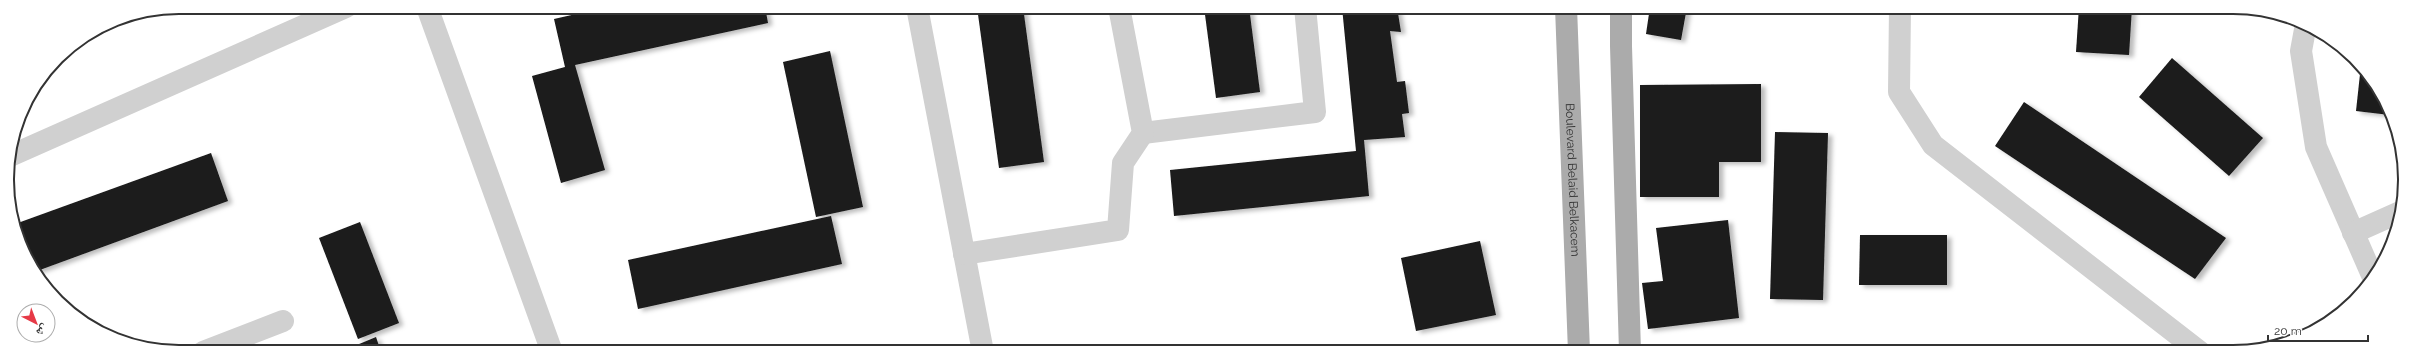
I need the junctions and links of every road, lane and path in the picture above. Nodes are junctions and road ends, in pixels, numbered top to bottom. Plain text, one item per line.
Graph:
1 (330, 14) edge
2 (430, 14) edge
3 (918, 14) edge
4 (1121, 14) edge
5 (1305, 14) edge
6 (1566, 14) edge
7 (1621, 14) edge
8 (1900, 14) edge
9 (2305, 31) edge
10 (1143, 133) junction
11 (16, 153) edge
12 (2394, 214) edge
13 (2353, 232) junction
14 (964, 254) junction
15 (2370, 271) edge
16 (283, 321) dead end
17 (221, 345) edge
18 (549, 345) edge
19 (982, 345) edge
20 (1579, 345) edge
21 (1630, 345) edge
22 (2191, 345) edge

1 - 11 street
2 - 18 street
3 - 14 street
4 - 10 street
5 - 10 street
6 - 20 main road, Boulevard Belaid Belkacem
7 - 21 main road
8 - 22 street
9 - 13 street
10 - 14 street
12 - 13 street
13 - 15 street
14 - 19 street
16 - 17 street

